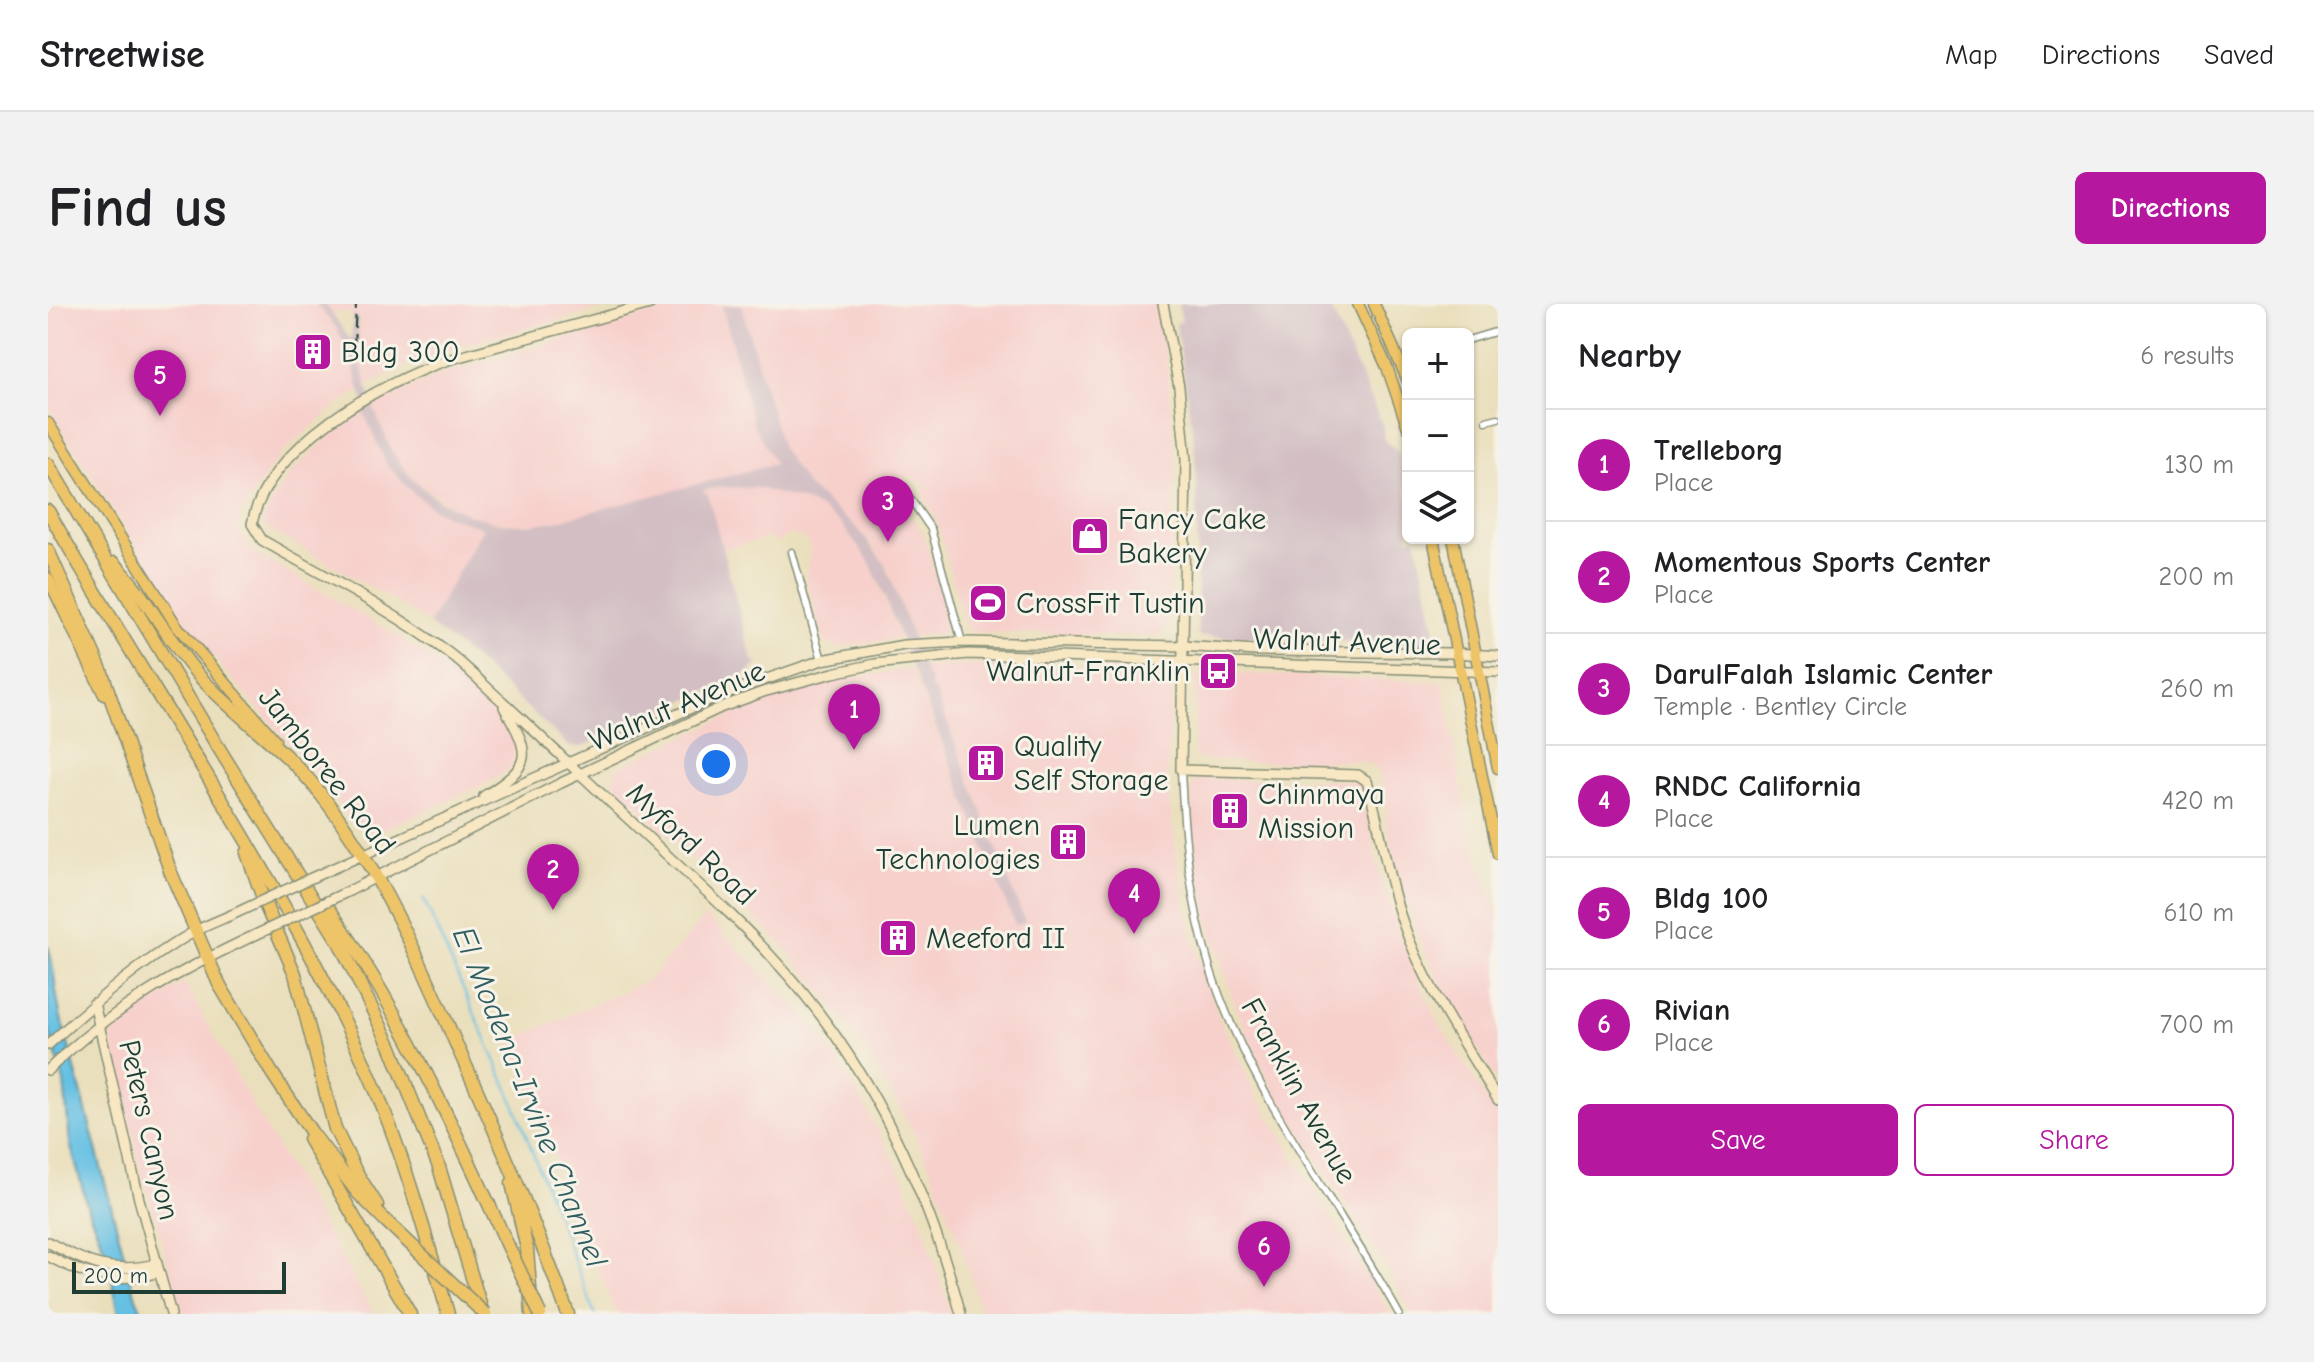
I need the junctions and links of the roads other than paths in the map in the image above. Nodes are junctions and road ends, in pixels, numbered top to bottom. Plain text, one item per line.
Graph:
1 (650, 304) edge
2 (1163, 304) edge
3 (1358, 304) edge
4 (1374, 304) edge
5 (1498, 331) edge
6 (1474, 338) edge
7 (1402, 367) edge
8 (1402, 411) edge
9 (1498, 418) edge
10 (1486, 421) dead end
11 (48, 423) edge
12 (48, 464) edge
13 (909, 497) dead end
14 (48, 511) edge
15 (1434, 544) edge
16 (1454, 544) edge
17 (99, 547) junction
18 (48, 550) edge
19 (792, 552) dead end
20 (48, 578) edge
21 (962, 642) junction
22 (1183, 646) junction
23 (1339, 651) junction
24 (1455, 653) junction
25 (1476, 655) junction
26 (1498, 656) edge
27 (822, 660) junction
28 (1183, 662) junction
29 (1340, 666) junction
30 (1459, 670) junction
31 (1479, 671) junction
32 (1498, 672) edge
33 (501, 700) junction
34 (121, 732) junction
35 (571, 764) junction
36 (298, 766) junction
37 (1498, 768) edge
38 (1181, 770) junction
39 (581, 774) junction
40 (453, 815) junction
41 (264, 819) junction
42 (243, 838) junction
43 (364, 854) junction
44 (1498, 854) edge
45 (378, 876) junction
46 (195, 931) junction
47 (207, 958) junction
48 (94, 1003) junction
49 (99, 1025) junction
50 (48, 1045) edge
51 (50, 1068) edge
52 (272, 1073) junction
53 (1498, 1100) edge
54 (502, 1145) junction
55 (387, 1222) junction
56 (48, 1242) edge
57 (48, 1256) edge
58 (158, 1268) junction
59 (140, 1273) junction
60 (171, 1314) edge
61 (410, 1314) edge
62 (448, 1314) edge
63 (484, 1314) edge
64 (532, 1314) edge
65 (540, 1314) edge
66 (568, 1314) edge
67 (961, 1314) edge
68 (1399, 1314) edge

1 - 33 street, Myford Road
2 - 22 street, Franklin Avenue
3 - 8 main road
4 - 7 main road
5 - 6 street
9 - 10 street
11 - 36 main road, Jamboree Road
12 - 17 highway
13 - 21 street
14 - 42 highway
15 - 24 main road
16 - 25 main road
17 - 36 highway
17 - 41 highway
18 - 34 highway
19 - 27 street
20 - 34 main road
21 - 22 street, Walnut Avenue
21 - 27 street, Walnut Avenue
22 - 23 street, Walnut Avenue
22 - 28 street, Franklin Avenue
23 - 24 street, Walnut Avenue
23 - 29 street
24 - 25 street, Walnut Avenue
24 - 30 main road
25 - 26 street, Walnut Avenue
25 - 31 main road
27 - 35 street, Walnut Avenue
28 - 29 street, Walnut Avenue
28 - 38 street, Franklin Avenue
28 - 39 street, Walnut Avenue
29 - 30 street, Walnut Avenue
30 - 31 street, Walnut Avenue
30 - 44 main road
31 - 32 street, Walnut Avenue
31 - 37 main road
33 - 35 street, Myford Road
33 - 40 street
34 - 46 highway
35 - 39 street, Myford Road
35 - 40 street, Walnut Avenue
36 - 43 highway, Jamboree Road
38 - 53 street
38 - 68 street, Franklin Avenue
39 - 45 street, Walnut Avenue
39 - 67 street, Myford Road
40 - 43 street, Walnut Avenue
41 - 63 highway
41 - 65 highway, bridge
42 - 55 highway
42 - 62 highway
43 - 45 highway, Jamboree Road
43 - 46 street, Walnut Avenue, bridge
45 - 47 street, Walnut Avenue, bridge
45 - 54 highway, Jamboree Road
46 - 47 highway
46 - 48 street, Walnut Avenue
47 - 49 street, Walnut Avenue
47 - 52 highway
48 - 49 street, Peters Canyon
48 - 50 street, Walnut Avenue
49 - 51 street, Walnut Avenue
49 - 58 street, Peters Canyon
52 - 55 highway
52 - 61 highway
54 - 64 highway
54 - 66 highway, Jamboree Road
55 - 63 highway, bridge
56 - 59 street
57 - 59 street
58 - 59 street
58 - 60 street, Peters Canyon

